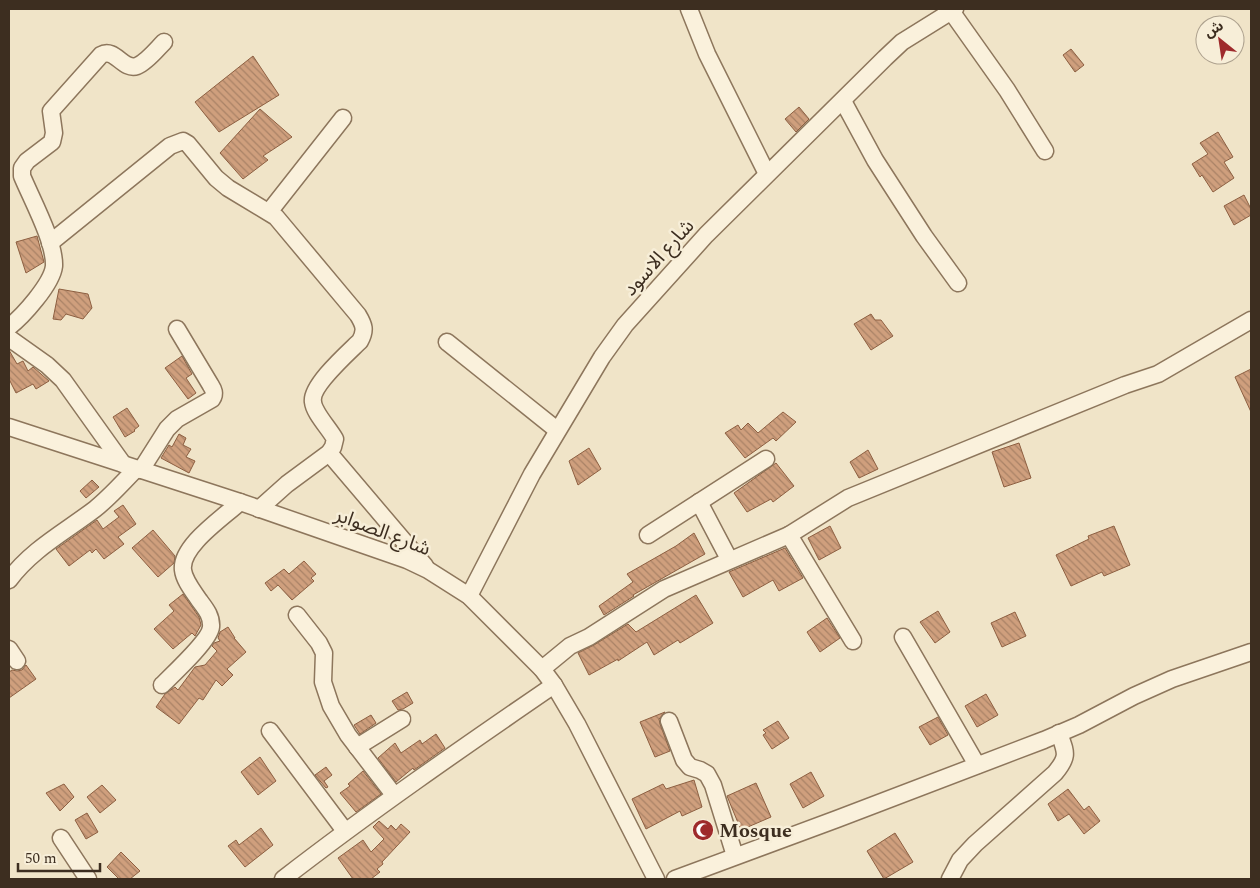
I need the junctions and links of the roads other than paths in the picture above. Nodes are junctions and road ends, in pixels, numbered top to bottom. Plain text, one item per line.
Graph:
1 (688, 9) edge
2 (953, 10) edge
3 (164, 42) dead end
4 (843, 101) junction
5 (343, 118) dead end
6 (1045, 150) dead end
7 (767, 174) junction
8 (269, 212) junction
9 (50, 243) junction
10 (958, 283) dead end
11 (1251, 320) edge
12 (9, 327) edge
13 (177, 329) dead end
14 (9, 338) edge
15 (447, 342) dead end
16 (9, 427) edge
17 (557, 430) junction
18 (329, 453) junction
19 (766, 459) dead end
20 (133, 468) junction
21 (240, 502) junction
22 (699, 502) junction
23 (259, 509) junction
24 (648, 535) dead end
25 (789, 535) junction
26 (729, 560) junction
27 (428, 570) junction
28 (9, 580) edge
29 (469, 596) junction
30 (297, 615) dead end
31 (903, 637) dead end
32 (853, 641) dead end
33 (1251, 652) edge
34 (542, 669) junction
35 (162, 685) dead end
36 (554, 685) junction
37 (402, 719) dead end
38 (669, 721) dead end
39 (270, 731) dead end
40 (1059, 733) junction
41 (357, 747) junction
42 (977, 766) junction
43 (394, 796) junction
44 (344, 831) junction
45 (61, 838) dead end
46 (735, 856) junction
47 (88, 879) edge
48 (283, 879) edge
49 (656, 879) edge
50 (675, 879) edge
51 (950, 879) edge

1 - 7 street
2 - 4 street, شارع الاسود
2 - 6 street
3 - 9 street
4 - 7 street, شارع الاسود
4 - 10 street
5 - 8 street
7 - 17 street, شارع الاسود
8 - 9 street
8 - 18 street
9 - 12 street
11 - 25 street
13 - 20 street
14 - 20 street
15 - 17 street
16 - 20 street, شارع الصوابر
17 - 29 street, شارع الاسود
18 - 23 street
18 - 27 street
19 - 22 street
20 - 21 street, شارع الصوابر
20 - 28 street
21 - 23 street, شارع الصوابر
21 - 35 street
22 - 24 street
22 - 26 street
23 - 27 street, شارع الصوابر
25 - 26 street
25 - 32 street
26 - 34 street
27 - 29 street, شارع الصوابر
29 - 34 street, شارع الصوابر
30 - 41 street
31 - 42 street
33 - 40 street
34 - 36 street, شارع الصوابر
36 - 43 street
36 - 49 street, شارع الصوابر
37 - 41 street
38 - 46 street
39 - 44 street
40 - 42 street
40 - 51 street
41 - 43 street
42 - 46 street
43 - 44 street
44 - 48 street
45 - 47 street
46 - 50 street

